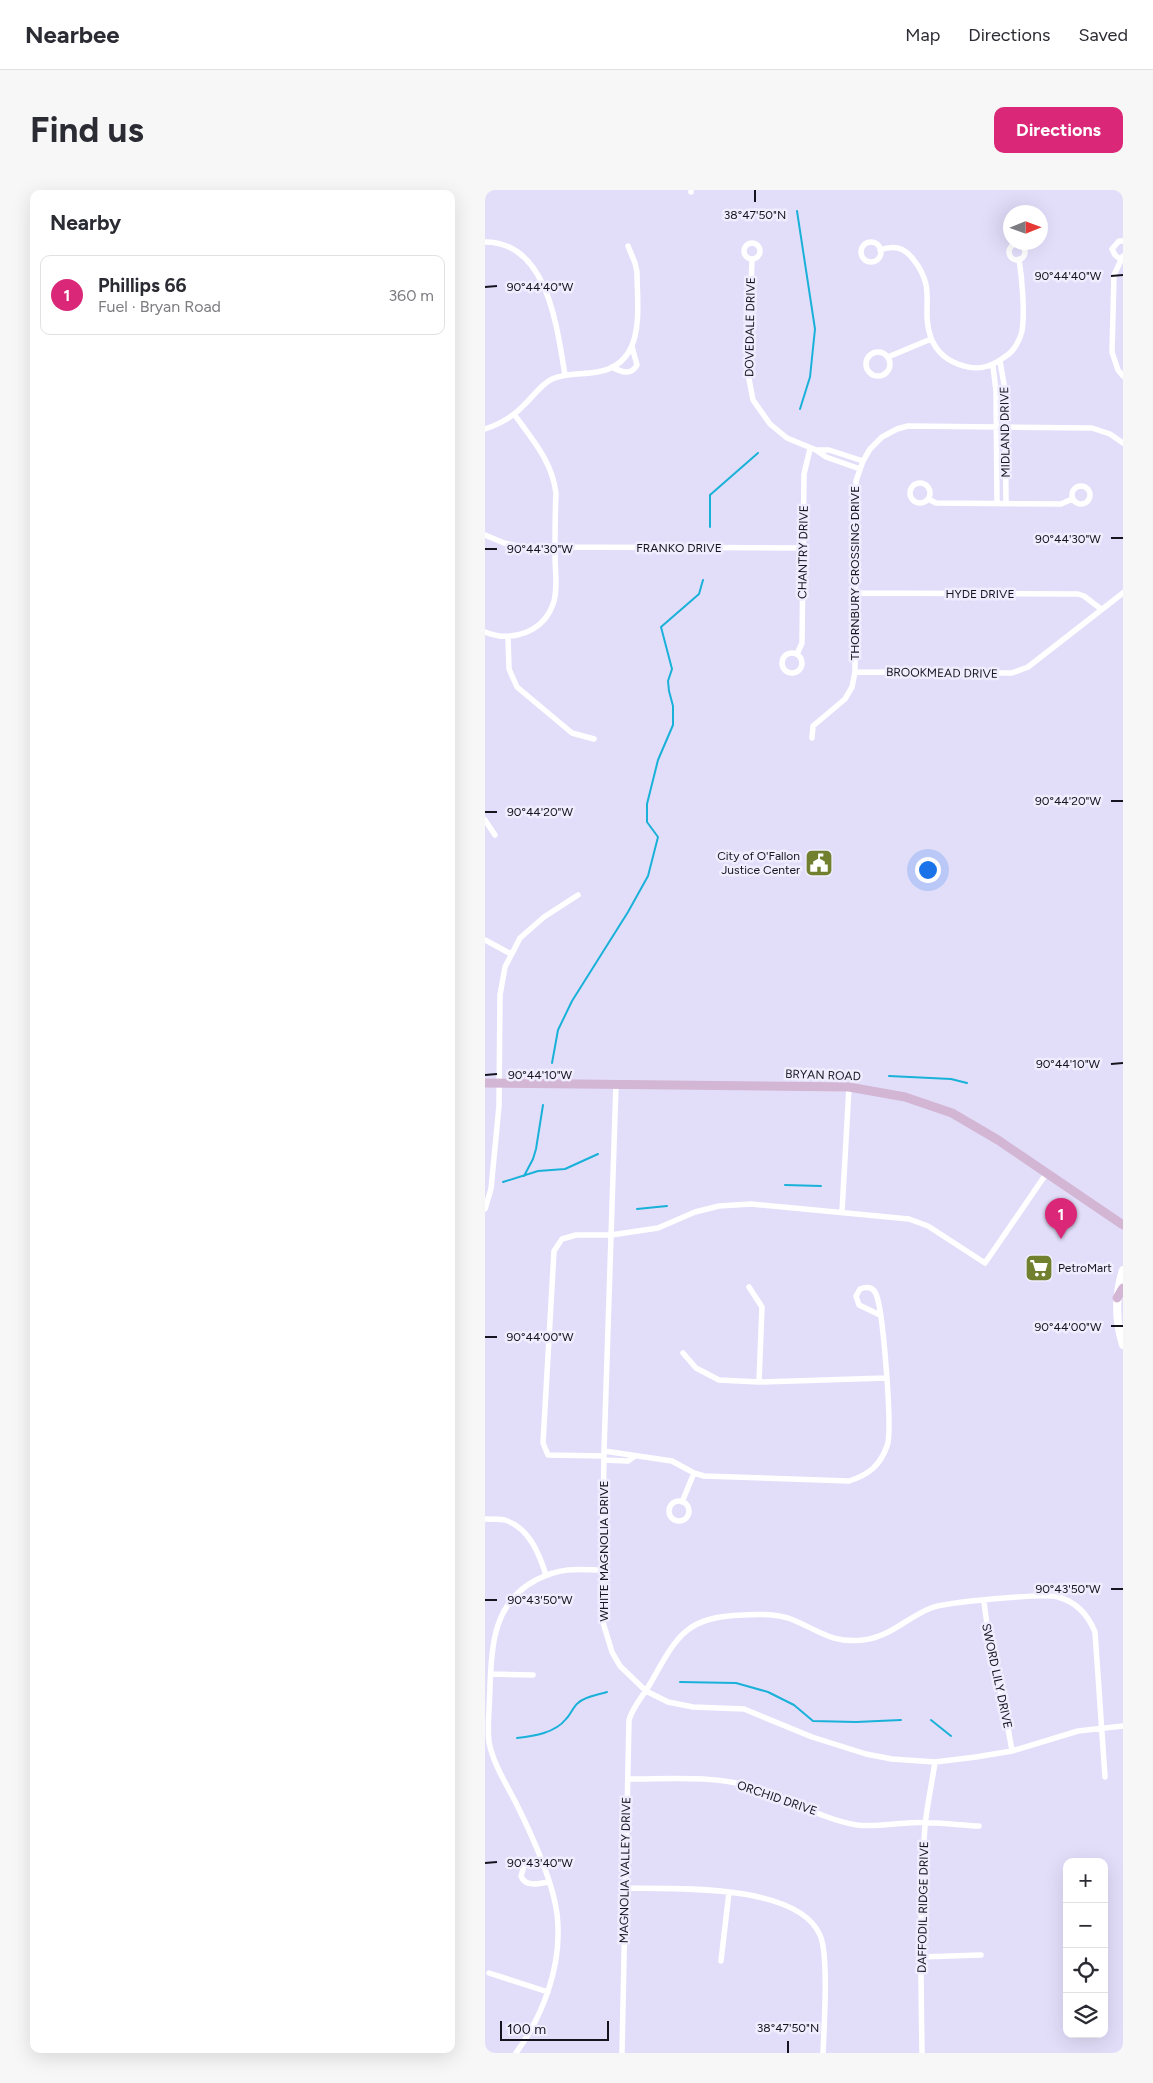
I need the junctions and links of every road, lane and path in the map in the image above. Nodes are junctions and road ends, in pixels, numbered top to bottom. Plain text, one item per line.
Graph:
1 (1123, 240) edge
2 (485, 242) edge
3 (627, 246) dead end
4 (880, 250) dead end
5 (1122, 258) edge
6 (752, 259) dead end
7 (1019, 259) dead end
8 (931, 339) junction
9 (632, 346) junction
10 (888, 357) junction
11 (999, 361) junction
12 (993, 366) junction
13 (612, 367) junction
14 (565, 374) junction
15 (1123, 376) edge
16 (514, 414) junction
17 (996, 426) junction
18 (1006, 426) junction
19 (485, 428) edge
20 (1123, 443) edge
21 (813, 450) junction
22 (863, 461) junction
23 (860, 469) junction
24 (1072, 498) dead end
25 (928, 499) dead end
26 (997, 503) junction
27 (1006, 503) junction
28 (485, 535) edge
29 (555, 547) junction
30 (803, 548) junction
31 (855, 593) junction
32 (1123, 593) edge
33 (1101, 609) junction
34 (485, 632) edge
35 (508, 637) junction
36 (797, 654) dead end
37 (855, 672) junction
38 (812, 738) dead end
39 (594, 739) dead end
40 (485, 820) edge
41 (495, 835) dead end
42 (578, 895) dead end
43 (485, 940) edge
44 (511, 954) junction
45 (485, 1083) edge
46 (500, 1083) junction
47 (616, 1084) junction
48 (849, 1087) junction
49 (1046, 1174) junction
50 (485, 1209) edge
51 (842, 1212) junction
52 (1123, 1217) edge
53 (1113, 1219) junction
54 (1123, 1225) edge
55 (611, 1235) junction
56 (1123, 1270) edge
57 (749, 1287) dead end
58 (1123, 1288) edge
59 (1117, 1298) junction
60 (880, 1315) junction
61 (1123, 1345) edge
62 (683, 1353) dead end
63 (886, 1378) junction
64 (759, 1382) junction
65 (604, 1456) junction
66 (694, 1474) junction
67 (682, 1502) dead end
68 (485, 1519) edge
69 (602, 1570) junction
70 (546, 1575) junction
71 (984, 1601) junction
72 (491, 1674) junction
73 (533, 1675) dead end
74 (646, 1691) junction
75 (1123, 1726) edge
76 (1102, 1727) junction
77 (1012, 1751) junction
78 (935, 1762) junction
79 (1105, 1778) dead end
80 (628, 1779) junction
81 (925, 1824) junction
82 (979, 1826) dead end
83 (540, 1858) junction
84 (548, 1882) junction
85 (625, 1888) junction
86 (729, 1892) junction
87 (981, 1955) dead end
88 (920, 1957) junction
89 (721, 1961) dead end
90 (489, 1974) dead end
91 (548, 1992) junction
92 (516, 2053) edge
93 (622, 2053) edge
94 (823, 2053) edge
95 (923, 2053) edge

1 - 5 street
2 - 14 street
3 - 9 street
4 - 8 street
5 - 15 street
6 - 21 street, DOVEDALE DRIVE
7 - 11 street
8 - 10 street
8 - 12 street
9 - 13 street
9 - 13 street
10 - 10 street
11 - 12 street
11 - 18 street, MIDLAND DRIVE
12 - 17 street, MIDLAND DRIVE
13 - 14 street
14 - 16 street
16 - 19 street
16 - 29 street
17 - 18 street, THORNBURY CROSSING DRIVE
17 - 22 street, THORNBURY CROSSING DRIVE
17 - 26 street, MIDLAND DRIVE
18 - 20 street, THORNBURY CROSSING DRIVE
18 - 27 street, MIDLAND DRIVE
21 - 22 street, DOVEDALE DRIVE
21 - 23 street, DOVEDALE DRIVE
21 - 30 street, CHANTRY DRIVE
22 - 23 street, THORNBURY CROSSING DRIVE
23 - 31 street, THORNBURY CROSSING DRIVE
24 - 27 street
25 - 26 street
26 - 27 street
28 - 29 street, FRANKO DRIVE
29 - 30 street, FRANKO DRIVE
29 - 35 street
30 - 36 street, CHANTRY DRIVE
31 - 33 street, HYDE DRIVE
31 - 37 street, THORNBURY CROSSING DRIVE
32 - 33 street, BROOKMEAD DRIVE
33 - 37 street, BROOKMEAD DRIVE
34 - 35 street
35 - 39 street
37 - 38 street, THORNBURY CROSSING DRIVE
40 - 41 street
42 - 44 street
43 - 44 street
44 - 46 street
45 - 46 main road, BRYAN ROAD
46 - 47 main road, BRYAN ROAD
46 - 50 street
47 - 48 main road, BRYAN ROAD
47 - 55 street, WHITE MAGNOLIA DRIVE
48 - 49 main road, BRYAN ROAD
48 - 51 street
49 - 51 street
49 - 53 main road, BRYAN ROAD
51 - 55 street
52 - 53 main road
53 - 54 main road, BRYAN ROAD
55 - 65 street, WHITE MAGNOLIA DRIVE
55 - 65 street
56 - 59 street
57 - 64 street
58 - 59 main road
59 - 61 street
60 - 60 street
60 - 63 street
62 - 64 street
63 - 64 street
63 - 66 street
65 - 66 street
65 - 69 street, WHITE MAGNOLIA DRIVE
66 - 67 street
68 - 70 street
69 - 70 street
69 - 74 street, WHITE MAGNOLIA DRIVE
70 - 72 street
71 - 74 street, MAGNOLIA VALLEY DRIVE
71 - 76 street, MAGNOLIA VALLEY DRIVE
71 - 77 street, SWORD LILY DRIVE
72 - 73 street
72 - 83 street
74 - 78 street, WHITE MAGNOLIA DRIVE
74 - 80 street, MAGNOLIA VALLEY DRIVE
75 - 76 street, WHITE MAGNOLIA DRIVE
76 - 77 street, WHITE MAGNOLIA DRIVE
76 - 79 street, MAGNOLIA VALLEY DRIVE
77 - 78 street, WHITE MAGNOLIA DRIVE
78 - 81 street, DAFFODIL RIDGE DRIVE
80 - 81 street, ORCHID DRIVE
80 - 85 street, MAGNOLIA VALLEY DRIVE
81 - 82 street, ORCHID DRIVE
81 - 88 street, DAFFODIL RIDGE DRIVE
83 - 84 street
83 - 84 street
84 - 91 street
85 - 86 street
85 - 93 street, MAGNOLIA VALLEY DRIVE
86 - 89 street
86 - 94 street
87 - 88 street
88 - 95 street, DAFFODIL RIDGE DRIVE
90 - 91 street
91 - 92 street

